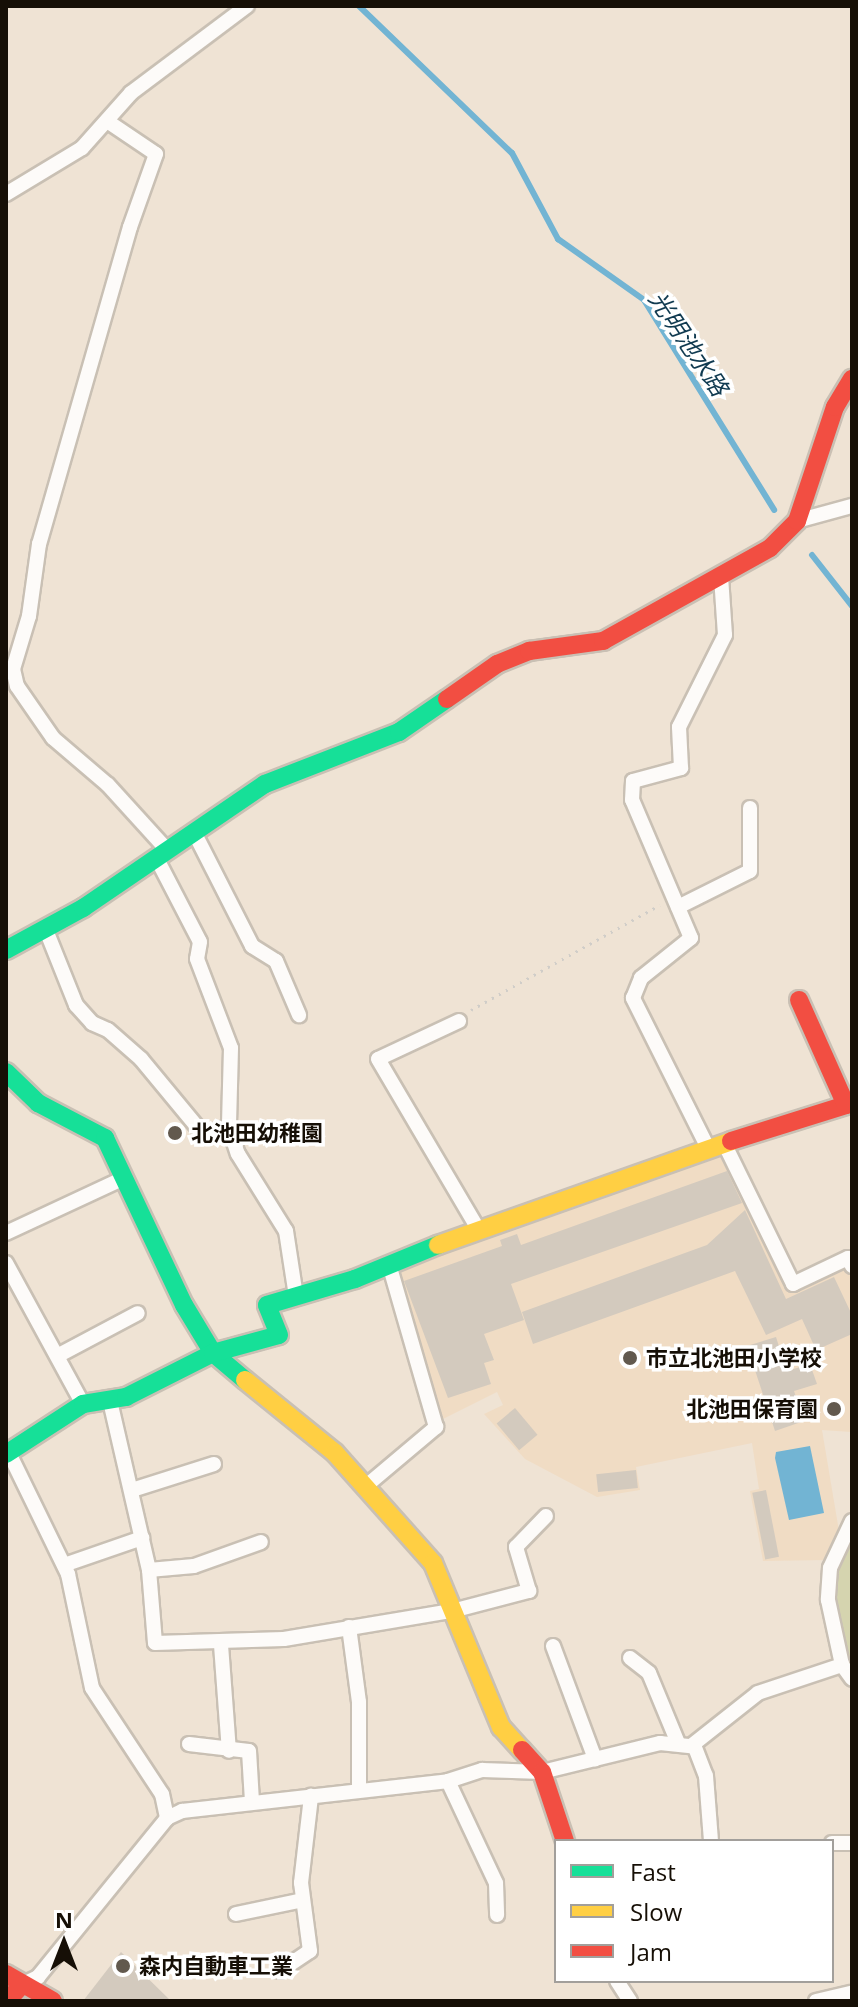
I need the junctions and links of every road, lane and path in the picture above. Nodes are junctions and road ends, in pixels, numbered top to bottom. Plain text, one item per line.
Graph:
1 (247, 6) edge
2 (107, 121) junction
3 (6, 194) edge
4 (852, 379) edge
5 (852, 506) edge
6 (797, 521) junction
7 (721, 576) junction
8 (750, 808) dead end
9 (194, 832) junction
10 (163, 855) junction
11 (676, 903) junction
12 (46, 930) junction
13 (6, 950) edge
14 (799, 1000) dead end
15 (299, 1015) dead end
16 (459, 1021) joint
17 (6, 1072) edge
18 (229, 1127) junction
19 (716, 1146) junction
20 (124, 1178) junction
21 (478, 1229) junction
22 (6, 1233) edge
23 (6, 1263) edge
24 (389, 1264) junction
25 (852, 1266) edge
26 (296, 1296) junction
27 (138, 1313) dead end
28 (213, 1353) junction
29 (59, 1355) junction
30 (110, 1401) junction
31 (83, 1404) junction
32 (8, 1454) edge
33 (214, 1464) dead end
34 (366, 1486) junction
35 (132, 1490) junction
36 (546, 1516) dead end
37 (852, 1521) edge
38 (142, 1538) junction
39 (261, 1542) dead end
40 (64, 1565) junction
41 (149, 1570) junction
42 (452, 1611) junction
43 (349, 1627) junction
44 (221, 1645) junction
45 (553, 1646) dead end
46 (630, 1658) dead end
47 (842, 1665) junction
48 (852, 1679) edge
49 (678, 1743) junction
50 (189, 1744) dead end
51 (694, 1745) junction
52 (229, 1751) junction
53 (595, 1759) junction
54 (542, 1772) junction
55 (448, 1781) junction
56 (359, 1789) junction
57 (311, 1796) junction
58 (252, 1801) junction
59 (167, 1818) junction
60 (564, 1839) edge
61 (711, 1839) edge
62 (303, 1900) junction
63 (236, 1914) dead end
64 (497, 1915) dead end
65 (280, 1971) dead end
66 (6, 1974) edge
67 (618, 1983) edge
68 (23, 1984) junction
69 (852, 1993) edge
70 (7, 2001) edge
71 (53, 2001) edge
72 (630, 2001) edge
73 (816, 2001) edge

1 - 2 street
2 - 3 street
2 - 10 street
4 - 6 main road
5 - 6 street
6 - 7 main road
7 - 9 main road
7 - 11 street
8 - 11 street
9 - 10 main road
9 - 15 street
10 - 12 main road
10 - 18 street
11 - 16 path
11 - 19 street
12 - 13 main road
12 - 18 street
14 - 19 main road
16 - 21 street
17 - 20 main road
18 - 26 street
19 - 21 main road
19 - 25 street
20 - 22 street
20 - 28 main road
21 - 24 main road
23 - 29 street
24 - 26 main road
24 - 34 street
26 - 28 main road
27 - 29 street
28 - 30 main road
28 - 34 main road
29 - 31 street
30 - 31 main road
30 - 35 street
31 - 32 main road
32 - 40 street
33 - 35 street
34 - 42 main road
35 - 38 street
36 - 42 street
37 - 47 street
38 - 40 street
38 - 41 street
39 - 41 street
40 - 59 street
41 - 44 street
42 - 43 street
42 - 54 main road
43 - 44 street
43 - 56 street
44 - 52 street
45 - 53 street
46 - 49 street
47 - 48 street
47 - 51 street
49 - 51 street
49 - 53 street
50 - 52 street
51 - 61 street
52 - 58 street
53 - 54 street
54 - 55 street
54 - 60 main road
55 - 56 street
55 - 64 street
56 - 57 street
57 - 58 street
57 - 62 street
58 - 59 street
59 - 68 street
62 - 63 street
62 - 65 street
66 - 68 main road
67 - 72 street
68 - 70 main road
68 - 71 main road
69 - 73 street

